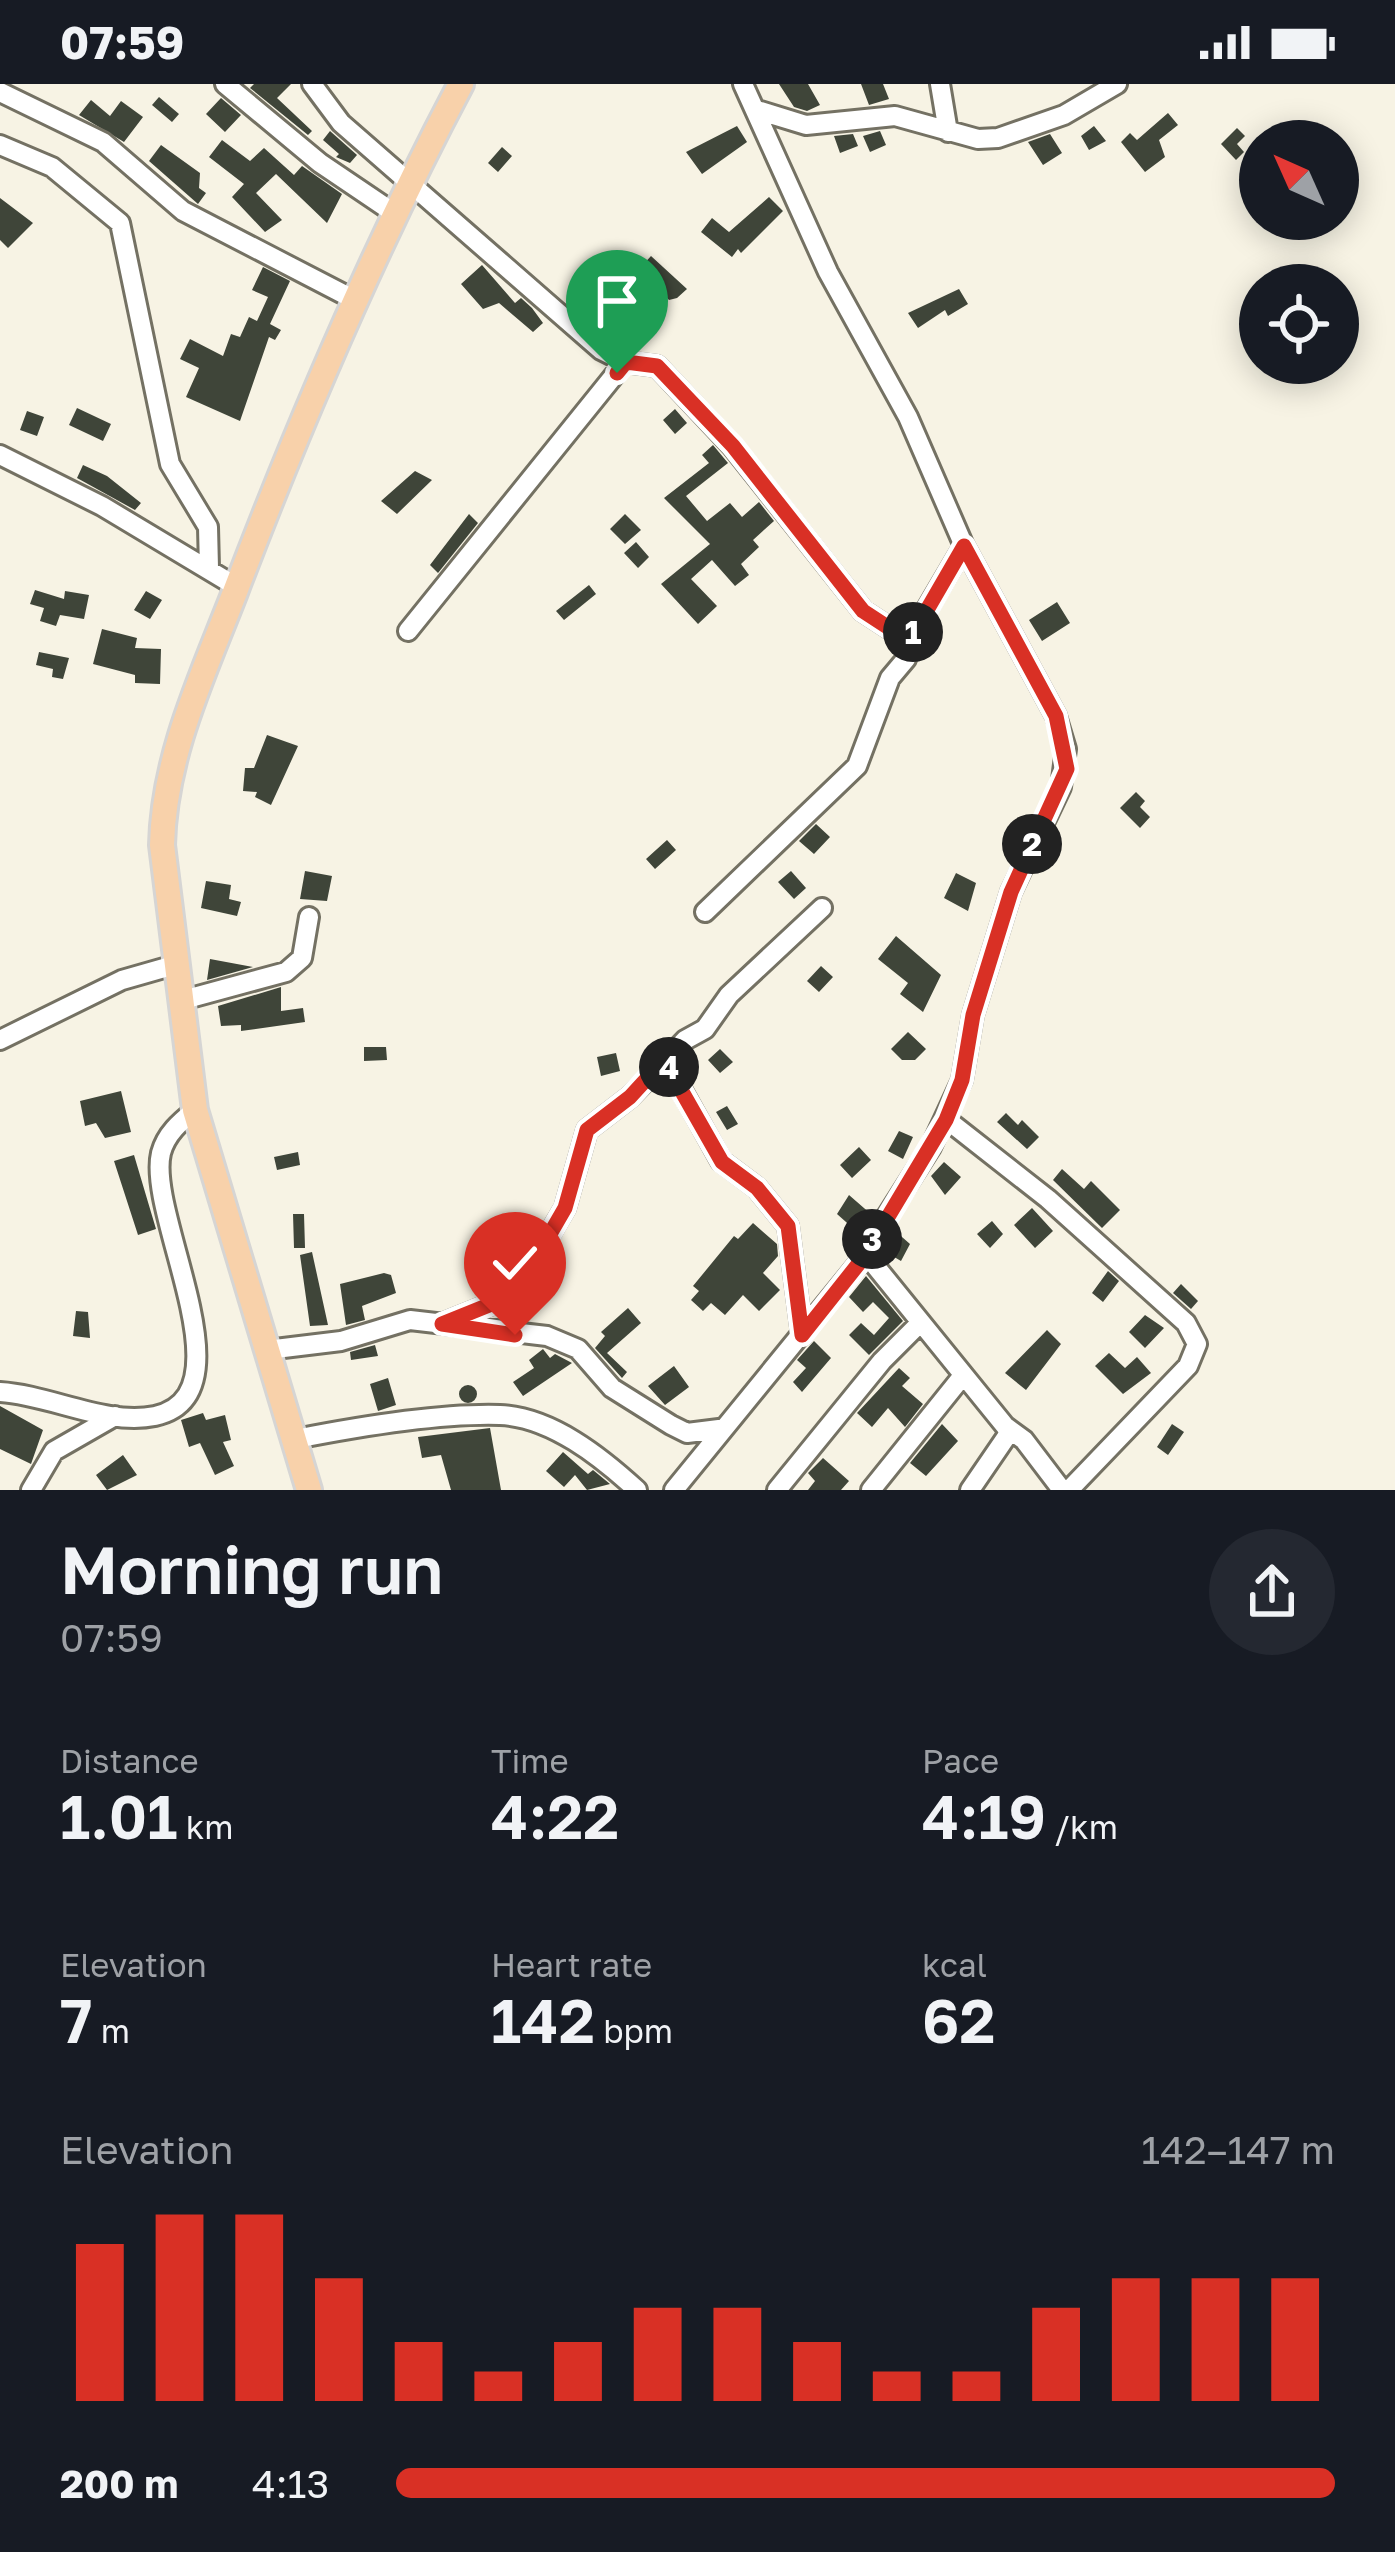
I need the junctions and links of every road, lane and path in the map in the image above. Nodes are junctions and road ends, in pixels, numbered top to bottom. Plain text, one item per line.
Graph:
1 (225, 84) edge
2 (312, 84) edge
3 (461, 84) edge
4 (743, 84) edge
5 (940, 84) edge
6 (1117, 84) edge
7 (0, 92) edge
8 (757, 110) junction
9 (948, 132) junction
10 (0, 145) edge
11 (411, 183) junction
12 (394, 213) junction
13 (355, 300) junction
14 (626, 362) junction
15 (0, 455) edge
16 (964, 546) junction
17 (208, 568) junction
18 (237, 587) junction
19 (408, 631) dead end
20 (909, 641) junction
21 (822, 908) dead end
22 (704, 912) dead end
23 (309, 917) dead end
24 (178, 964) junction
25 (183, 1000) junction
26 (0, 1040) edge
27 (664, 1060) junction
28 (195, 1110) junction
29 (946, 1120) junction
30 (864, 1257) junction
31 (920, 1323) junction
32 (442, 1324) junction
33 (802, 1335) junction
34 (267, 1351) junction
35 (961, 1378) junction
36 (0, 1392) edge
37 (115, 1416) junction
38 (1005, 1426) junction
39 (719, 1429) junction
40 (296, 1439) junction
41 (31, 1490) edge
42 (309, 1490) edge
43 (637, 1490) edge
44 (674, 1490) edge
45 (777, 1490) edge
46 (871, 1490) edge
47 (970, 1490) edge
48 (1066, 1490) edge

1 - 12 street
2 - 11 street
3 - 11 main road
4 - 8 street
5 - 9 street
6 - 9 street
7 - 13 street
8 - 9 street
8 - 16 street
10 - 17 street
11 - 12 main road
11 - 14 street
12 - 13 main road
13 - 18 main road
14 - 19 street
14 - 20 street
15 - 17 street
16 - 20 street
16 - 29 street
17 - 18 street
18 - 24 main road
20 - 22 street
21 - 27 street
23 - 25 street
24 - 25 main road
24 - 26 street
25 - 28 main road
27 - 32 street
27 - 33 street
28 - 34 main road
28 - 37 street
29 - 30 street
29 - 48 street
30 - 31 street
30 - 33 street
31 - 35 street
31 - 45 street
32 - 34 street
32 - 39 street
33 - 39 street
34 - 40 main road
35 - 38 street
35 - 46 street
36 - 37 street
37 - 41 street
38 - 47 street
38 - 48 street
39 - 44 street
40 - 42 main road
40 - 43 street

